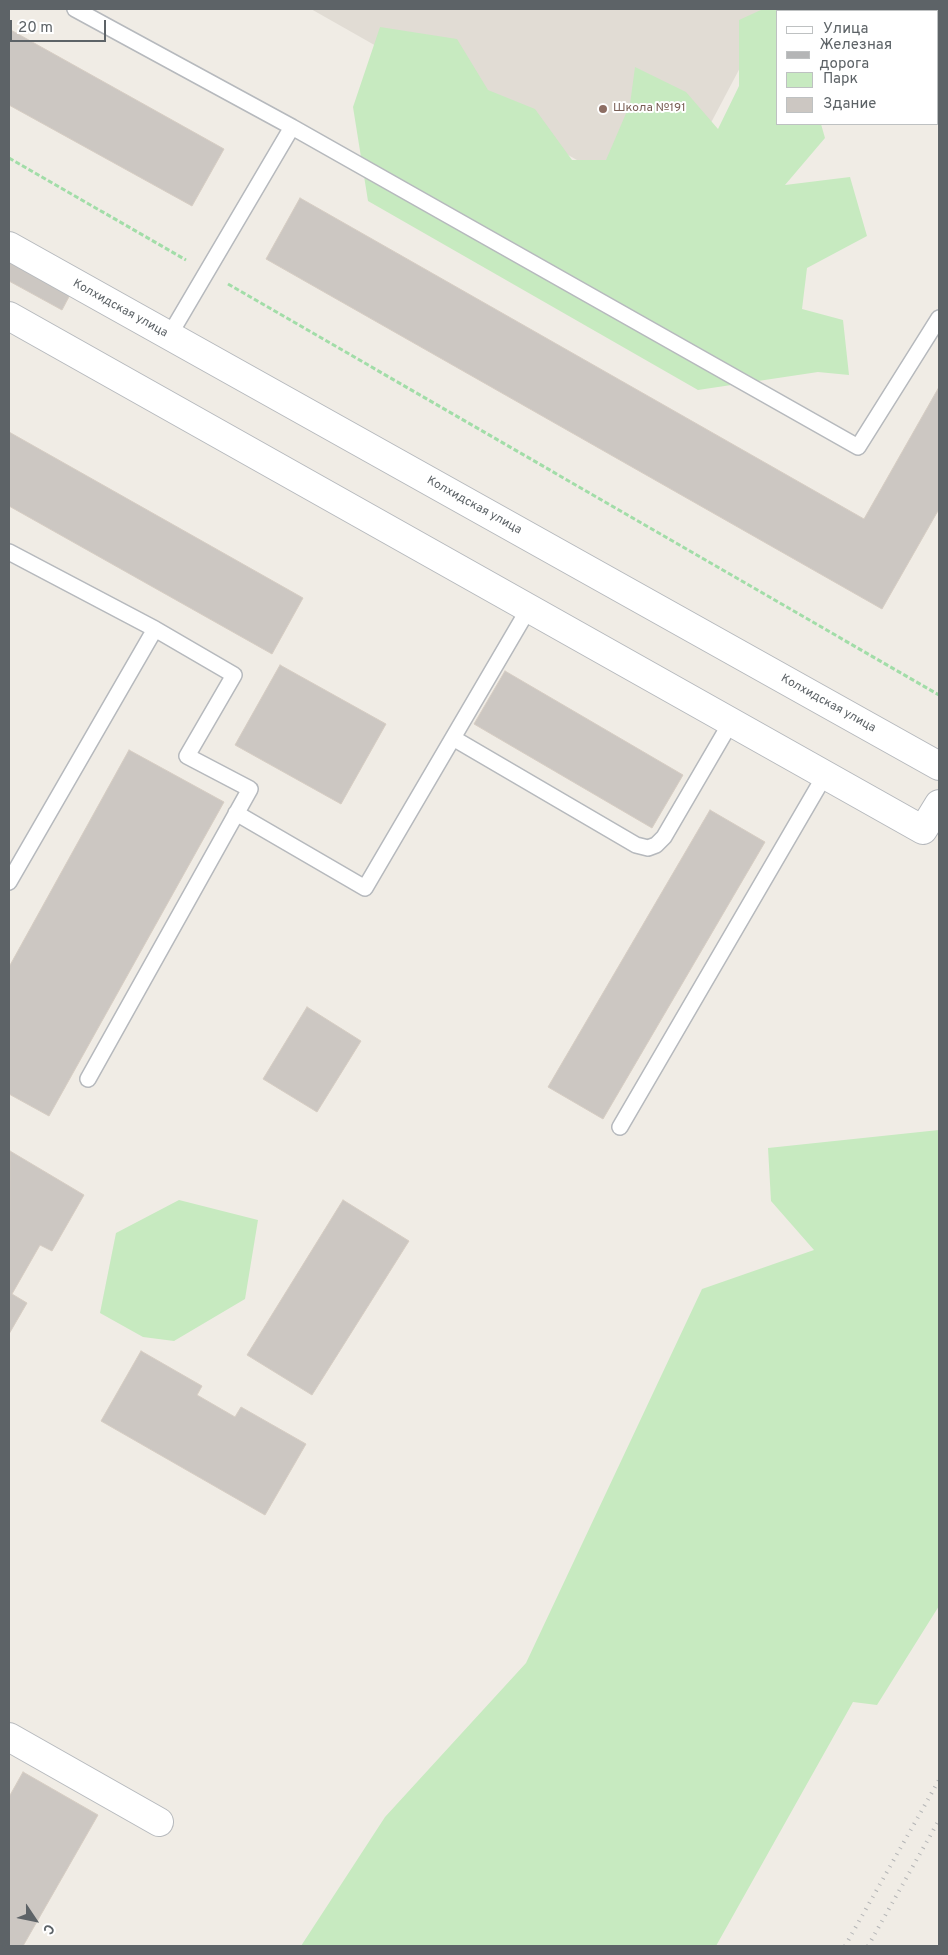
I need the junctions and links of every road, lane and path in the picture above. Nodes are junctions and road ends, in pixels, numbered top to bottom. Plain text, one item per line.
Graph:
1 (75, 9) edge
2 (292, 127) junction
3 (9, 158) edge
4 (9, 246) edge
5 (207, 271) junction
6 (9, 316) edge
7 (939, 318) edge
8 (169, 336) junction
9 (9, 552) edge
10 (528, 608) junction
11 (155, 629) junction
12 (939, 695) edge
13 (732, 722) junction
14 (453, 738) junction
15 (939, 766) edge
16 (825, 775) junction
17 (939, 804) edge
18 (236, 813) junction
19 (9, 882) edge
20 (88, 1079) dead end
21 (620, 1127) dead end
22 (9, 1737) edge
23 (159, 1822) dead end

1 - 2 lane
2 - 5 lane
2 - 7 lane
3 - 5 path
4 - 8 street, Колхидская улица
5 - 8 lane
5 - 12 path
6 - 10 street
8 - 15 street, Колхидская улица
9 - 11 lane
10 - 13 street
10 - 14 lane
11 - 18 lane
11 - 19 lane
13 - 14 lane
13 - 16 street
14 - 18 lane
16 - 17 street
16 - 21 lane
18 - 20 lane
22 - 23 street

